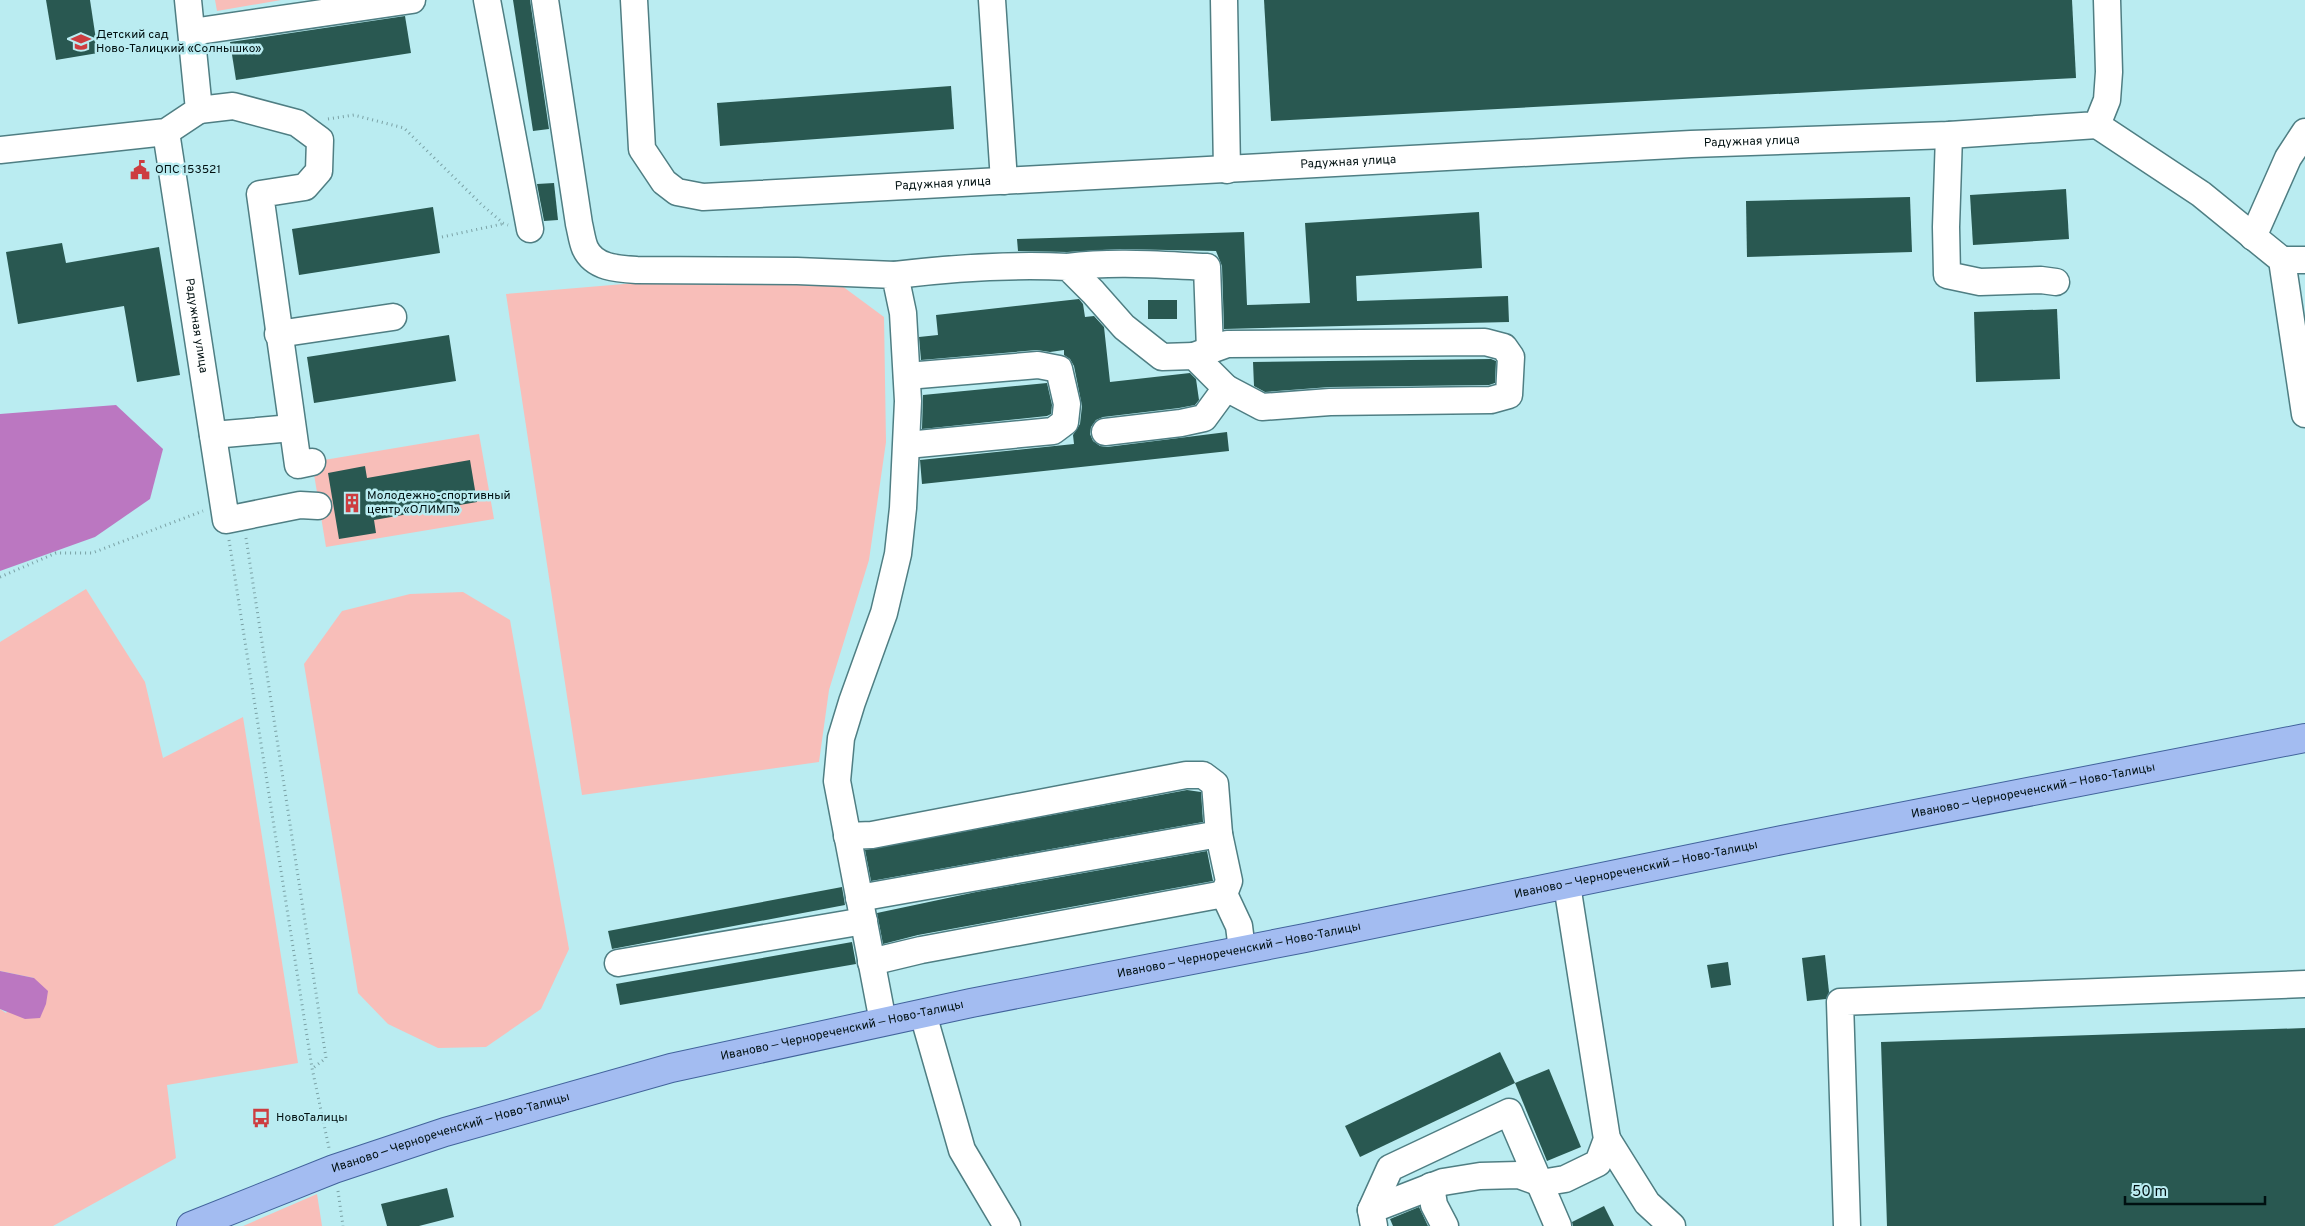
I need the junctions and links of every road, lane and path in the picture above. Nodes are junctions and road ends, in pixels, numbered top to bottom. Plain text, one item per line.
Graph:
1 (188, 0) edge
2 (412, 0) edge
3 (487, 0) edge
4 (545, 0) edge
5 (634, 0) edge
6 (992, 0) edge
7 (1224, 0) edge
8 (2107, 0) edge
9 (192, 32) junction
10 (199, 110) junction
11 (297, 123) junction
12 (2097, 125) junction
13 (166, 132) junction
14 (2305, 132) edge
15 (1950, 135) junction
16 (0, 150) edge
17 (1227, 170) junction
18 (1004, 182) junction
19 (503, 224) junction
20 (530, 230) joint
21 (2253, 236) junction
22 (442, 237) dead end
23 (2293, 260) edge
24 (1068, 267) junction
25 (895, 275) junction
26 (2056, 282) dead end
27 (393, 317) dead end
28 (278, 334) junction
29 (1202, 353) junction
30 (907, 376) junction
31 (1226, 388) junction
32 (2305, 414) edge
33 (292, 428) junction
34 (1105, 432) dead end
35 (213, 435) junction
36 (907, 445) junction
37 (312, 462) dead end
38 (318, 506) dead end
39 (216, 515) junction
40 (0, 577) edge
41 (2305, 738) edge
42 (1219, 834) junction
43 (847, 836) junction
44 (1568, 885) junction
45 (1224, 894) junction
46 (862, 910) junction
47 (1242, 950) junction
48 (871, 962) junction
49 (618, 963) dead end
50 (2305, 984) edge
51 (923, 1014) junction
52 (883, 1022) junction
53 (312, 1068) junction
54 (1607, 1139) junction
55 (334, 1169) junction
56 (1540, 1183) junction
57 (1431, 1186) junction
58 (1372, 1218) edge
59 (191, 1226) edge
60 (343, 1226) edge
61 (1007, 1226) edge
62 (1445, 1226) edge
63 (1558, 1226) edge
64 (1672, 1226) edge
65 (1847, 1226) edge

1 - 9 street
2 - 9 street
3 - 20 street
4 - 25 street
5 - 18 street, Радужная улица
6 - 18 street
7 - 17 street
8 - 12 street
9 - 10 street
10 - 11 street
10 - 13 street
11 - 19 path
11 - 28 street
12 - 15 street, Радужная улица
12 - 21 street
13 - 16 street
13 - 35 street, Радужная улица
14 - 21 street
15 - 17 street, Радужная улица
15 - 26 street
17 - 18 street, Радужная улица
19 - 20 path
19 - 22 path
21 - 23 street
23 - 32 street
24 - 25 street
24 - 29 street
24 - 29 street
25 - 30 street
27 - 28 street
28 - 33 street
29 - 31 street
29 - 31 street
30 - 36 street
30 - 36 street
31 - 34 street
33 - 35 street
33 - 37 street
35 - 39 street, Радужная улица
36 - 43 street
38 - 39 street
39 - 40 path
39 - 53 path
39 - 53 path
41 - 44 main road, Иваново — Чернореченский — Ново-Талицы
42 - 43 street
42 - 45 street
42 - 46 street
43 - 46 street
44 - 47 main road, Иваново — Чернореченский — Ново-Талицы
44 - 54 street
45 - 47 street
45 - 48 street
46 - 48 street
46 - 49 street
47 - 51 main road, Иваново — Чернореченский — Ново-Талицы
48 - 52 street
50 - 65 street
51 - 52 main road, Иваново — Чернореченский — Ново-Талицы
51 - 61 street
52 - 55 main road, Иваново — Чернореченский — Ново-Талицы
53 - 55 path
54 - 56 street
54 - 64 street
55 - 59 main road, Иваново — Чернореченский — Ново-Талицы
55 - 60 path
56 - 57 street
56 - 58 street
56 - 63 street
57 - 58 street
57 - 62 street

